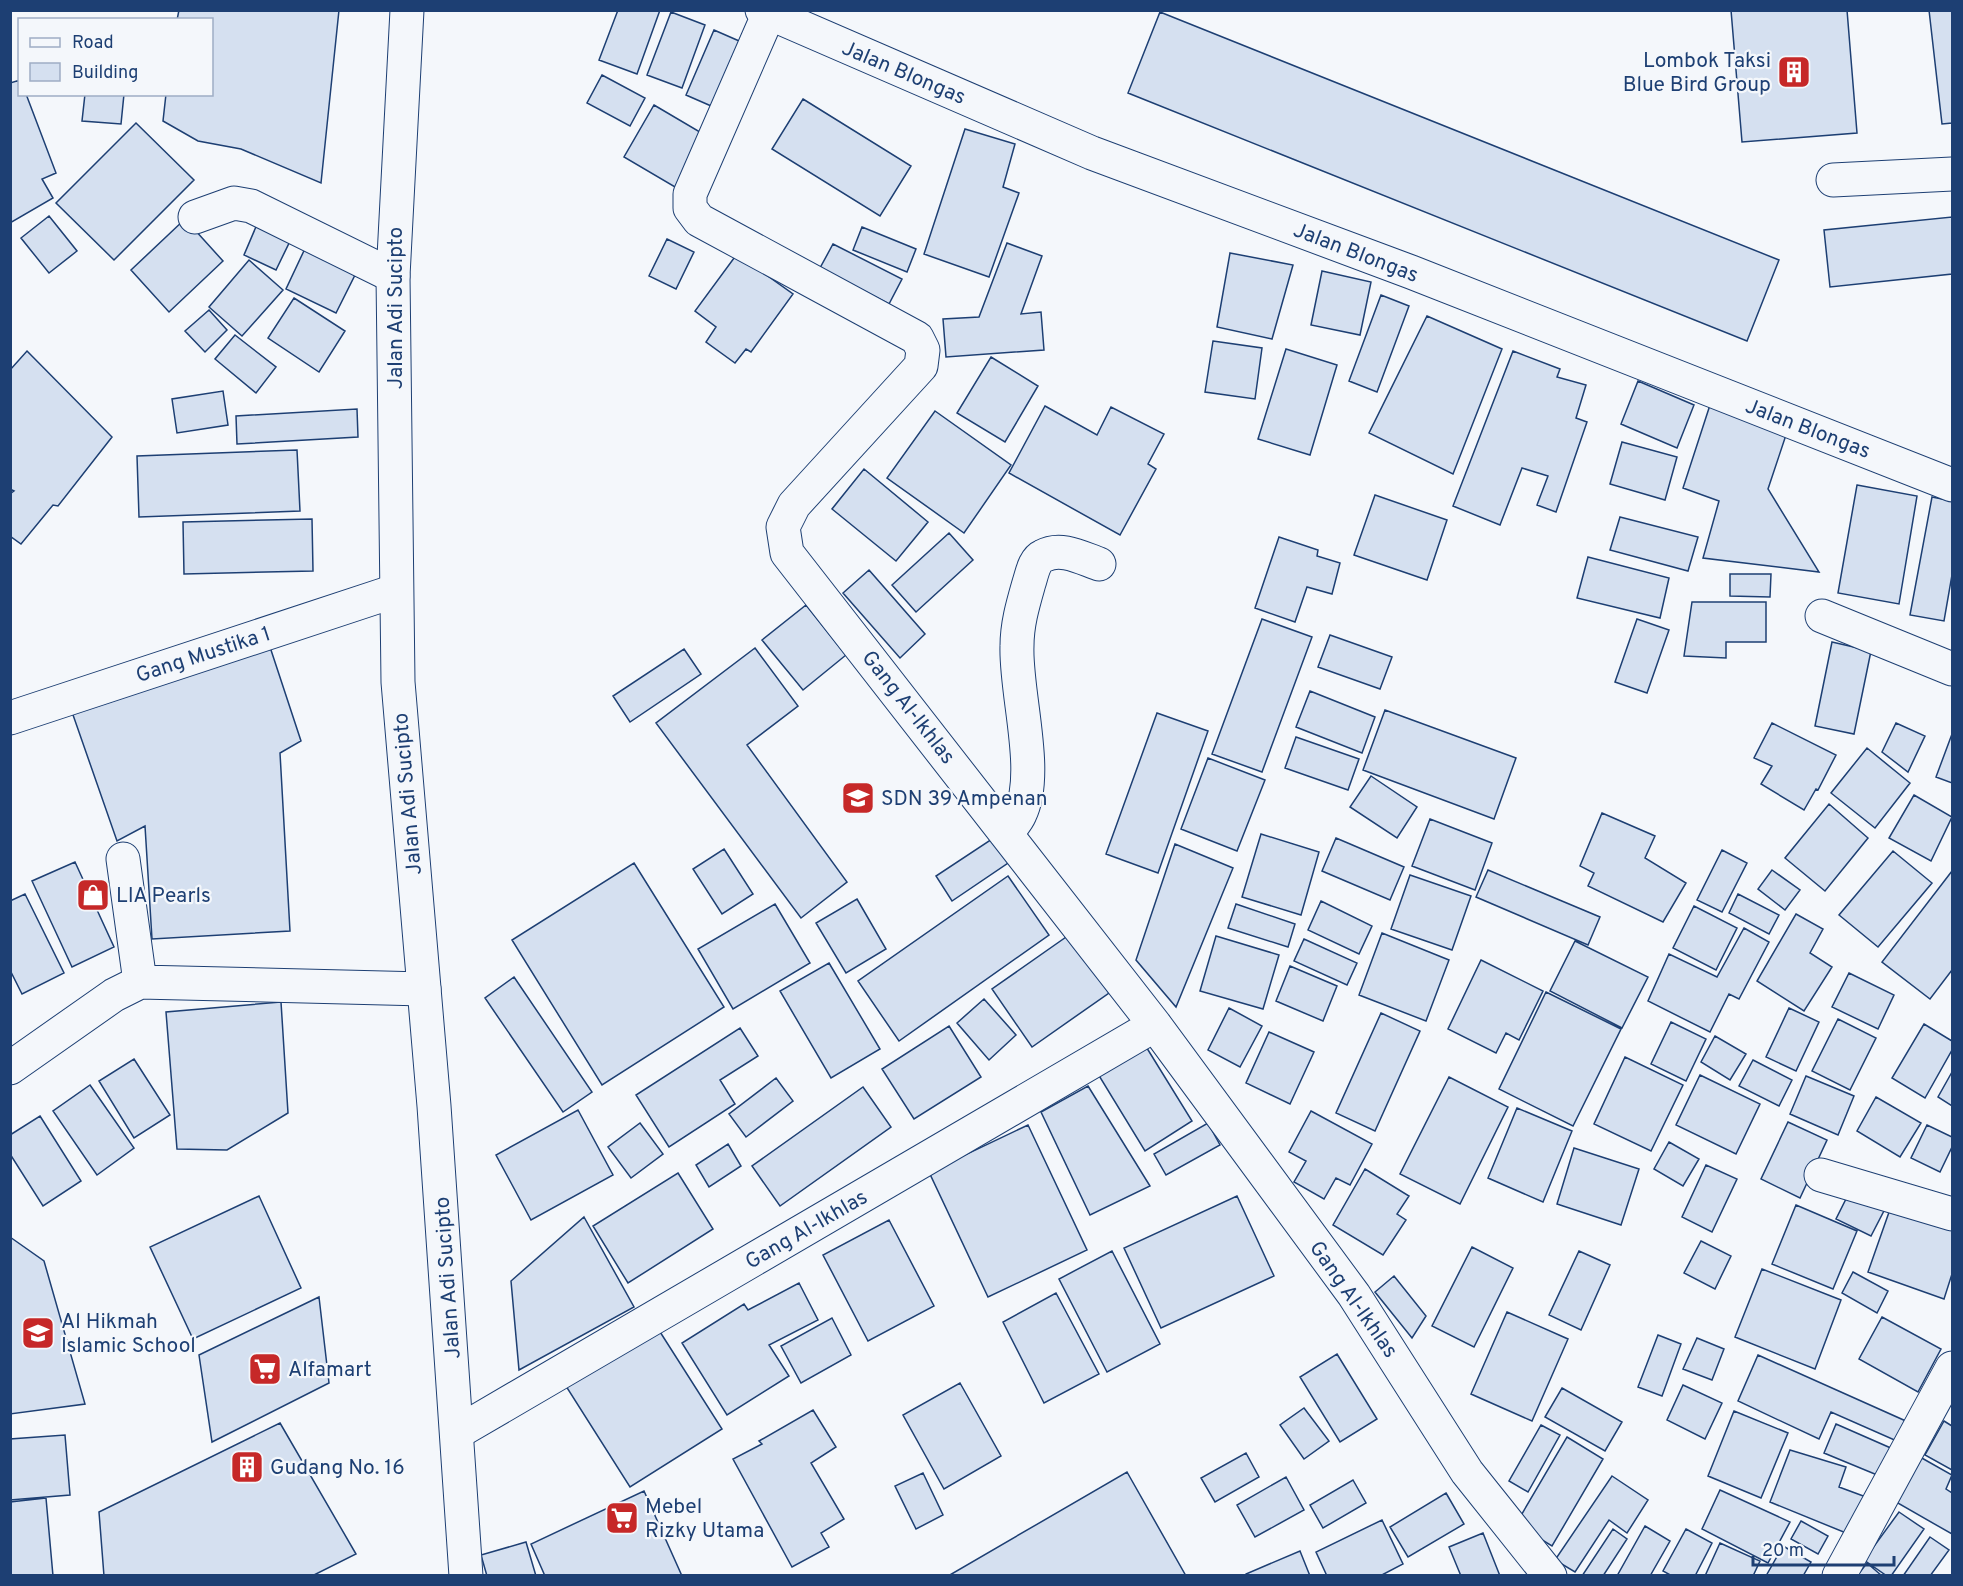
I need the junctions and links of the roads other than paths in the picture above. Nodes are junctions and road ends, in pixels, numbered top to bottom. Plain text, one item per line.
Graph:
1 (407, 10) edge
2 (765, 12) edge
3 (812, 21) edge
4 (1953, 174) edge
5 (1833, 180) dead end
6 (195, 217) dead end
7 (393, 276) junction
8 (1953, 485) edge
9 (1099, 564) dead end
10 (395, 591) junction
11 (1822, 616) dead end
12 (1953, 669) edge
13 (10, 717) edge
14 (1007, 833) junction
15 (123, 859) dead end
16 (140, 982) junction
17 (424, 989) junction
18 (1155, 1025) junction
19 (10, 1068) edge
20 (1821, 1175) dead end
21 (1953, 1214) edge
22 (1951, 1375) edge
23 (458, 1432) junction
24 (1542, 1573) edge
25 (466, 1575) edge
26 (1839, 1575) edge

1 - 7 main road, Jalan Adi Sucipto
2 - 3 main road, Jalan Blongas
2 - 14 main road, Gang Al-Ikhlas
3 - 8 main road, Jalan Blongas
4 - 5 main road
6 - 7 main road
7 - 10 main road, Jalan Adi Sucipto
9 - 14 main road
10 - 13 main road, Gang Mustika 1
10 - 17 main road, Jalan Adi Sucipto
11 - 12 main road
14 - 18 main road, Gang Al-Ikhlas
15 - 16 main road
16 - 17 main road
16 - 19 main road
17 - 23 main road, Jalan Adi Sucipto
18 - 23 main road, Gang Al-Ikhlas
18 - 24 main road, Gang Al-Ikhlas
20 - 21 main road
22 - 26 main road
23 - 25 main road, Jalan Adi Sucipto

